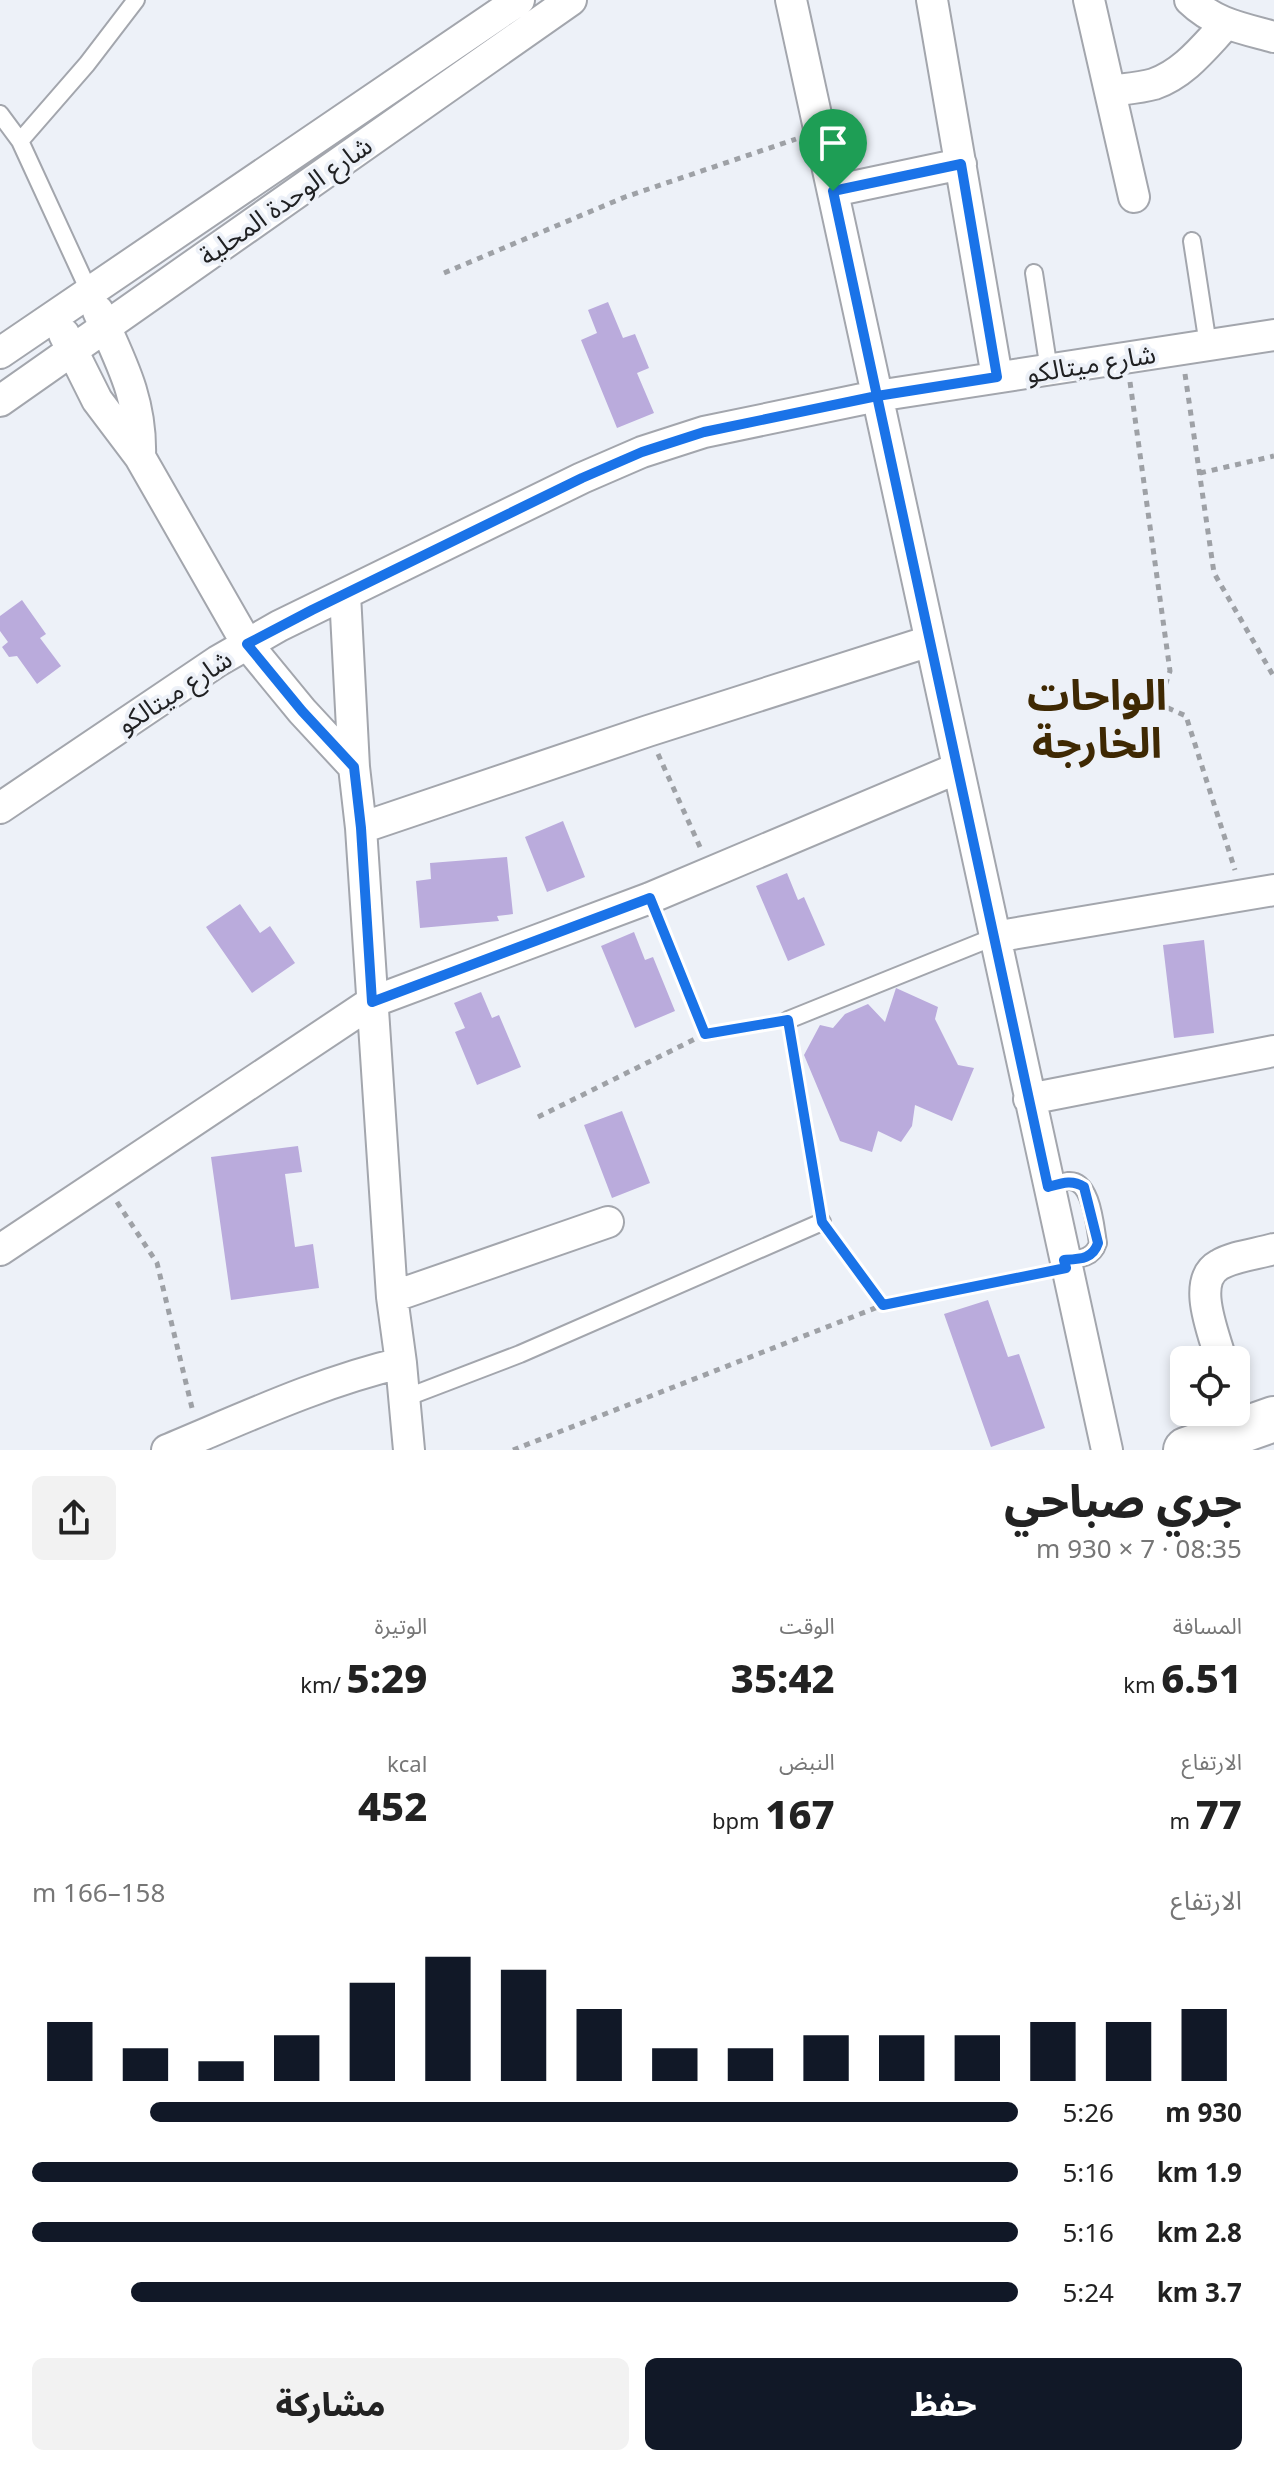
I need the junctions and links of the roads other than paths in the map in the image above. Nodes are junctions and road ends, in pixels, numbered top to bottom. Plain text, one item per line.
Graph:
1 (136, 0) edge
2 (519, 0) edge
3 (571, 0) edge
4 (791, 0) edge
5 (932, 0) edge
6 (1089, 0) edge
7 (1190, 0) edge
8 (1226, 24) junction
9 (1274, 37) edge
10 (1110, 91) junction
11 (0, 114) edge
12 (20, 141) junction
13 (961, 164) junction
14 (833, 191) junction
15 (1134, 197) dead end
16 (1192, 241) dead end
17 (1034, 273) dead end
18 (89, 291) junction
19 (54, 315) junction
20 (105, 327) junction
21 (1274, 335) edge
22 (1195, 347) junction
23 (72, 350) junction
24 (0, 353) edge
25 (1049, 370) junction
26 (997, 377) junction
27 (877, 396) junction
28 (0, 401) edge
29 (140, 457) junction
30 (345, 594) junction
31 (930, 641) junction
32 (247, 644) junction
33 (354, 767) junction
34 (958, 768) junction
35 (0, 808) edge
36 (361, 828) junction
37 (1274, 890) edge
38 (994, 937) junction
39 (372, 1002) junction
40 (788, 1020) road end
41 (1274, 1051) edge
42 (1029, 1099) junction
43 (608, 1222) dead end
44 (822, 1222) road end
45 (1274, 1249) edge
46 (0, 1250) edge
47 (392, 1297) junction
48 (1217, 1346) edge
49 (401, 1363) junction
50 (405, 1398) junction
51 (1237, 1426) edge
52 (167, 1450) edge
53 (409, 1450) edge
54 (1107, 1450) edge
55 (1186, 1450) edge

1 - 12 lane
2 - 18 street, شارع الوحدة المحلية
3 - 20 street, شارع الوحدة المحلية
4 - 14 street
5 - 13 street
6 - 10 street
7 - 8 street
8 - 9 street
8 - 10 street
10 - 15 street
11 - 12 lane
12 - 18 lane
13 - 14 street
13 - 26 street
14 - 27 street
16 - 22 lane
17 - 25 lane
18 - 19 street, شارع الوحدة المحلية
18 - 20 street
19 - 23 street
19 - 24 street, شارع الوحدة المحلية
20 - 23 street, شارع الوحدة المحلية
20 - 29 street
21 - 22 street, شارع ميتالكو
22 - 25 street, شارع ميتالكو
23 - 28 street, شارع الوحدة المحلية
23 - 29 street
25 - 26 street, شارع ميتالكو
26 - 27 street, شارع ميتالكو
27 - 30 street, شارع ميتالكو
27 - 31 street
29 - 32 street
30 - 32 street, شارع ميتالكو
30 - 33 street
31 - 34 street
31 - 36 street
32 - 33 street
32 - 35 street, شارع ميتالكو
33 - 36 street
34 - 38 street
34 - 39 street
36 - 39 street
37 - 38 street
38 - 40 lane
38 - 42 street
39 - 46 street
39 - 47 street
41 - 42 street
42 - 54 street
43 - 47 street
44 - 50 lane
45 - 48 street
47 - 49 street
49 - 50 street
49 - 52 street
50 - 53 street
51 - 55 highway

